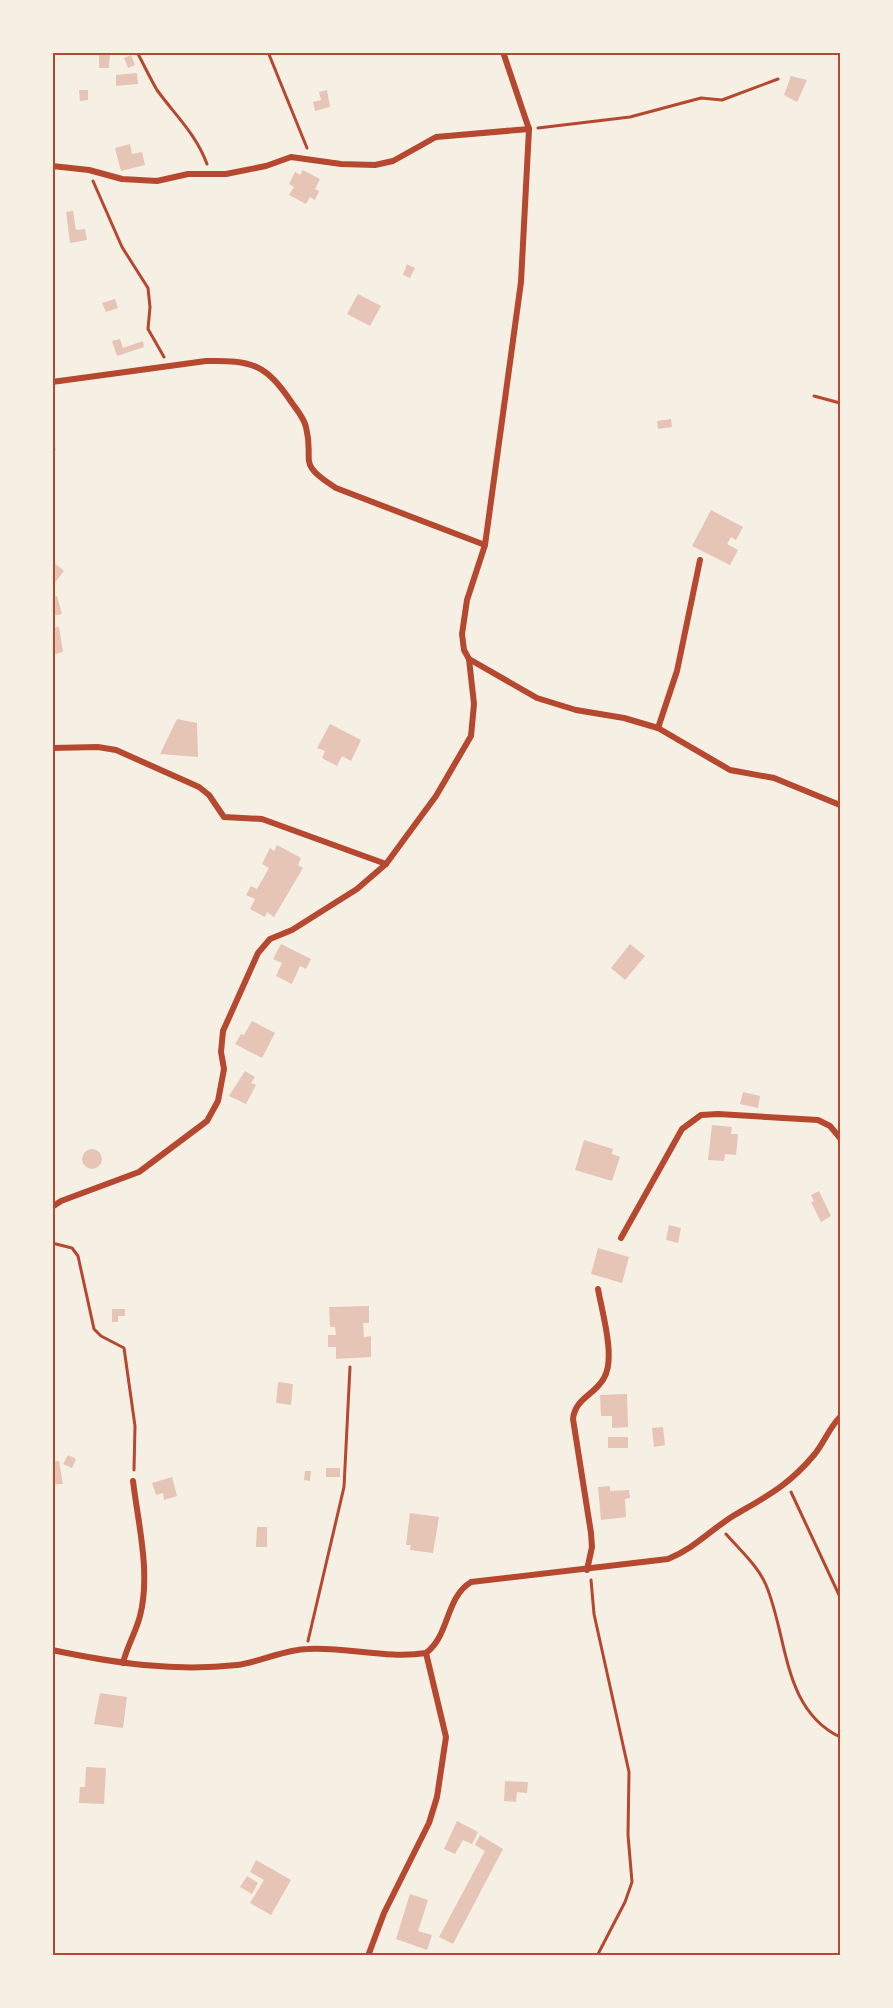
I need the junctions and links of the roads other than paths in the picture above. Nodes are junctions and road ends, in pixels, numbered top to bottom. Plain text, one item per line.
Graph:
1 (503, 52) edge
2 (529, 129) junction
3 (52, 166) edge
4 (52, 382) edge
5 (485, 545) junction
6 (700, 560) dead end
7 (468, 658) junction
8 (658, 728) junction
9 (52, 748) edge
10 (840, 805) edge
11 (386, 864) junction
12 (840, 1138) edge
13 (52, 1208) edge
14 (621, 1238) dead end
15 (598, 1289) dead end
16 (840, 1417) edge
17 (133, 1481) road end
18 (588, 1570) junction
19 (52, 1650) edge
20 (426, 1653) junction
21 (123, 1664) junction
22 (368, 1956) edge

1 - 2 street
2 - 3 street
2 - 5 street
4 - 5 street
5 - 7 street
6 - 8 street
7 - 8 street
7 - 11 street
8 - 10 street
9 - 11 street
11 - 13 street
12 - 14 street
15 - 18 street
16 - 18 street
17 - 21 street
18 - 20 street
19 - 21 street
20 - 21 street
20 - 22 street

